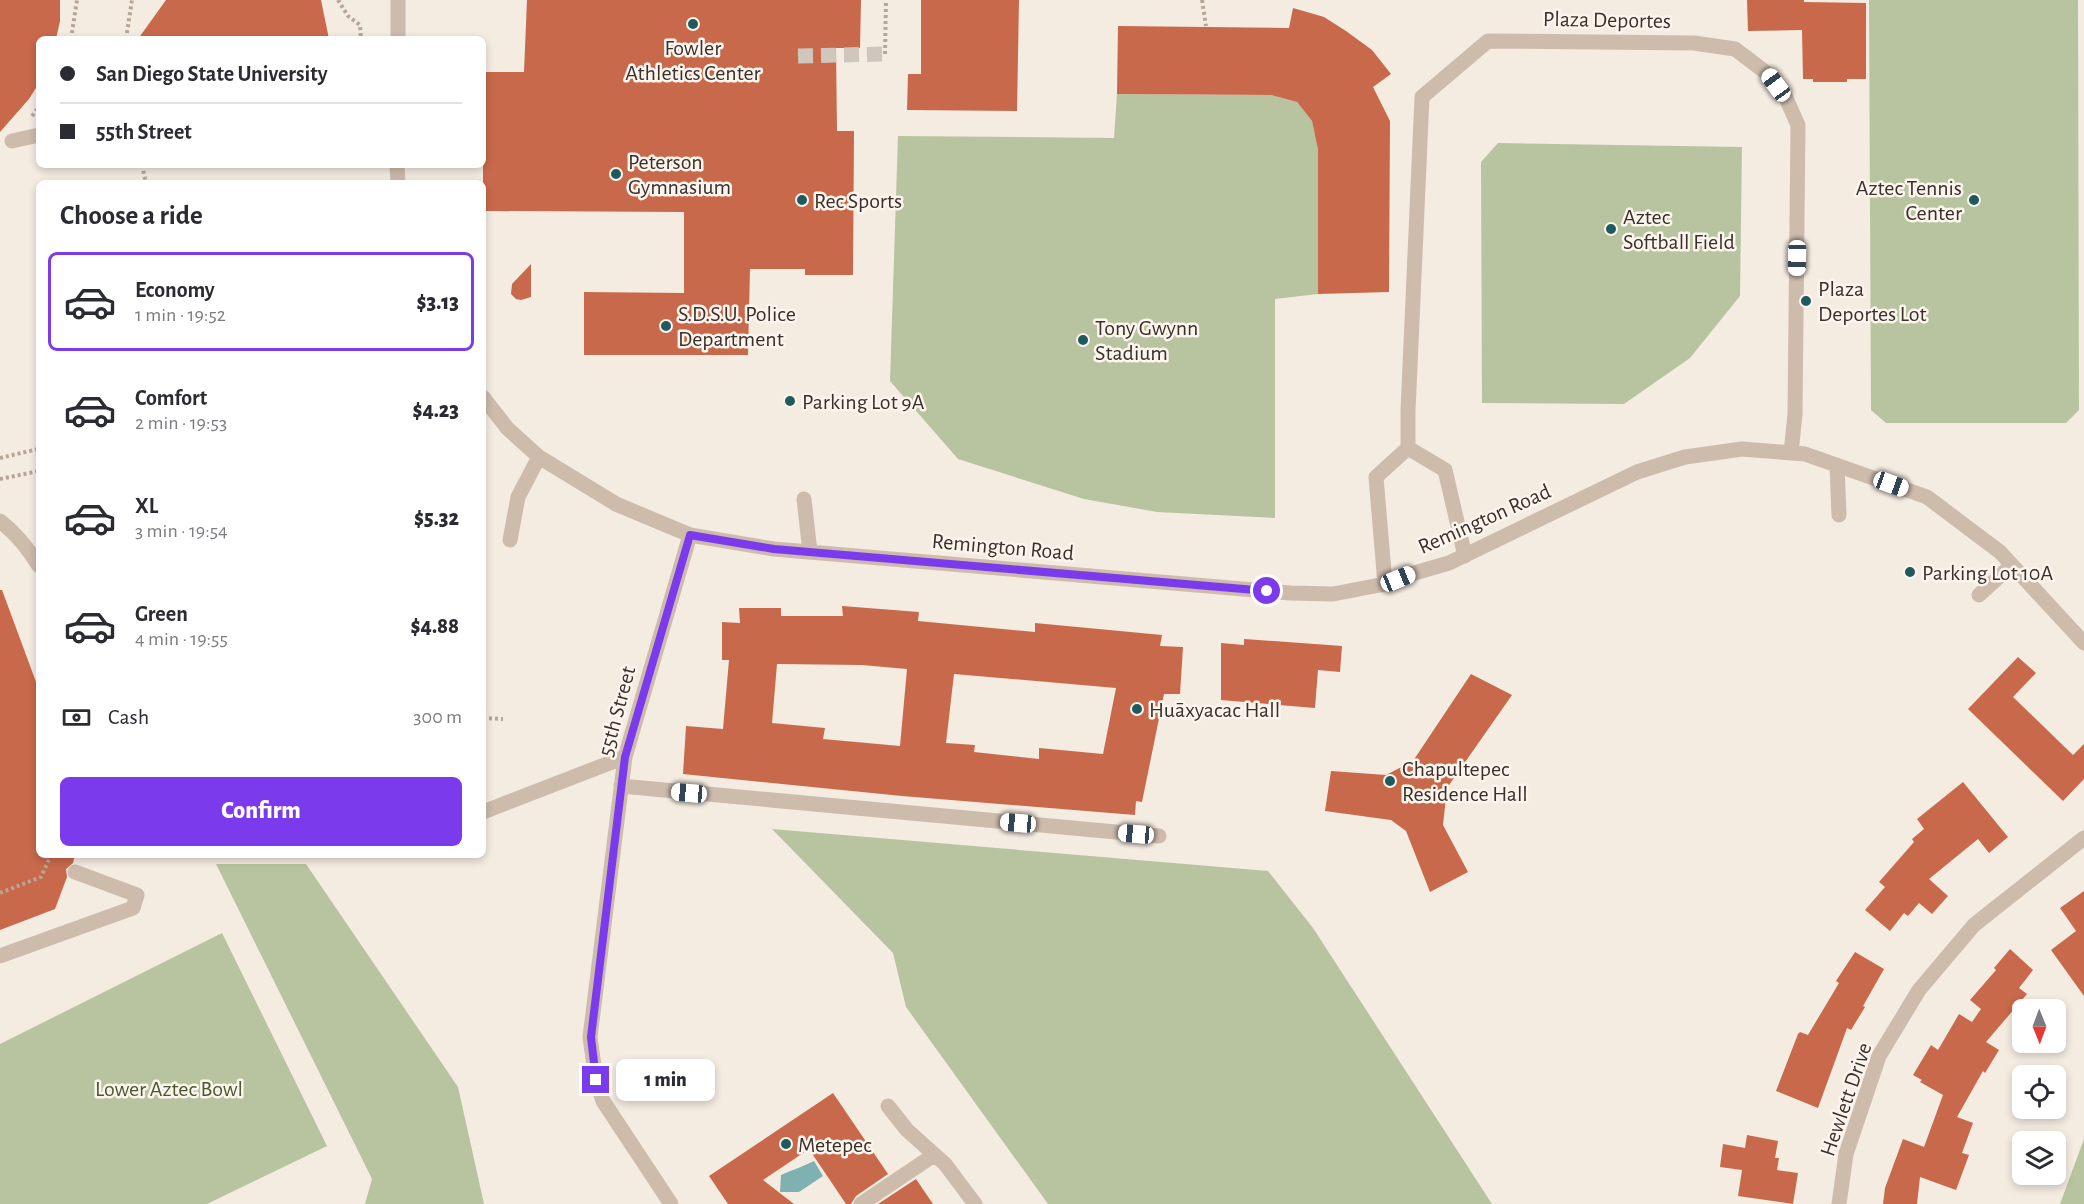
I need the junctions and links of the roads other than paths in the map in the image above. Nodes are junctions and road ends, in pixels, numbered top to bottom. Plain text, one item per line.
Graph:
1 (398, 0) edge
2 (398, 36) edge
3 (36, 136) edge
4 (12, 141) dead end
5 (486, 402) edge
6 (1408, 448) junction
7 (1791, 453) junction
8 (539, 457) junction
9 (1837, 465) junction
10 (804, 500) dead end
11 (1839, 515) dead end
12 (0, 521) edge
13 (690, 535) junction
14 (510, 540) dead end
15 (810, 552) junction
16 (1465, 556) junction
17 (36, 561) edge
18 (2012, 565) junction
19 (1385, 584) junction
20 (1979, 595) dead end
21 (2084, 642) edge
22 (625, 757) junction
23 (621, 786) junction
24 (486, 811) edge
25 (1159, 836) dead end
26 (2084, 838) edge
27 (75, 872) dead end
28 (0, 956) edge
29 (888, 1106) dead end
30 (934, 1155) junction
31 (671, 1204) edge
32 (861, 1204) edge
33 (975, 1204) edge
34 (1839, 1204) edge

1 - 2 street
3 - 4 street
5 - 8 street
6 - 7 street, Plaza Deportes
6 - 16 street
6 - 19 street
7 - 9 street, Remington Road
7 - 16 street, Remington Road
8 - 13 street
8 - 14 street
9 - 11 street
9 - 18 street, Remington Road
10 - 15 street
12 - 17 street
13 - 15 street, Remington Road
13 - 22 street, 55th Street
15 - 19 street, Remington Road
16 - 19 street, Remington Road
18 - 20 street
18 - 21 street, Remington Road
22 - 23 street, 55th Street
22 - 24 street
23 - 25 street
23 - 31 street, 55th Street
26 - 34 street, Hewlett Drive
27 - 28 street
29 - 30 street
30 - 32 street
30 - 33 street

